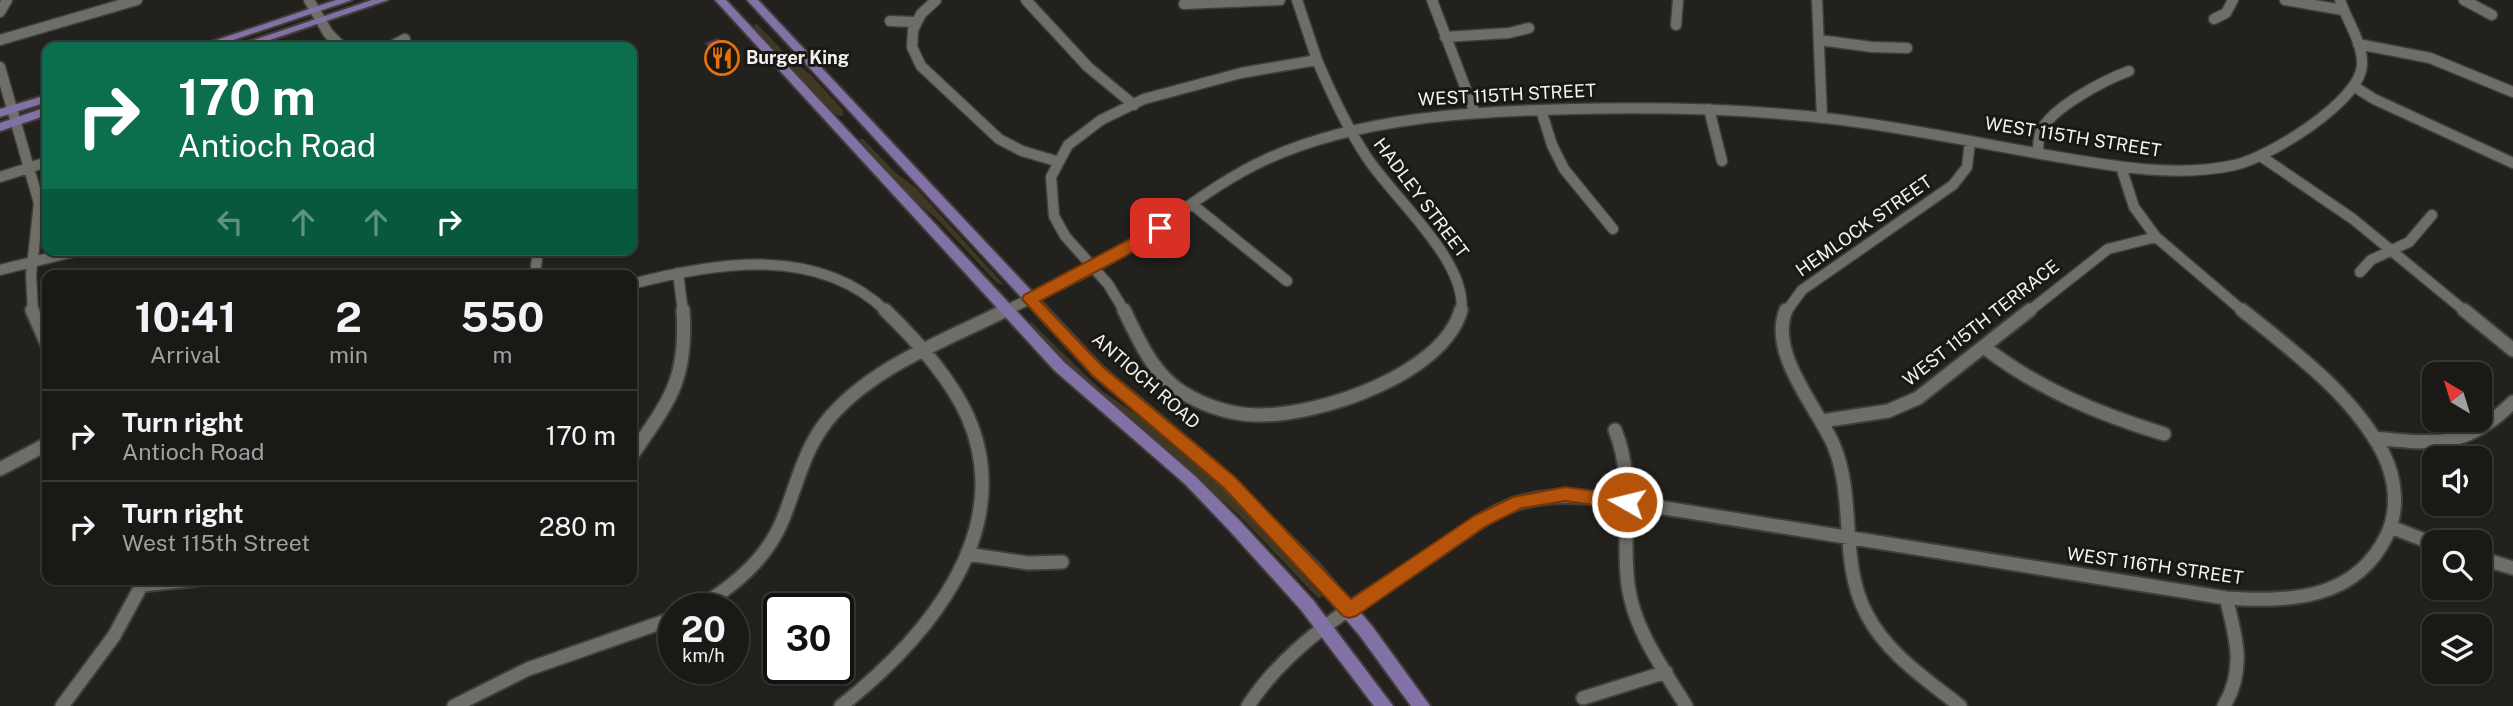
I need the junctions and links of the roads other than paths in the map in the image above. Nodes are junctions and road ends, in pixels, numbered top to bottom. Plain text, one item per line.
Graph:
1 (8, 0) edge
2 (137, 0) edge
3 (347, 0) edge
4 (383, 0) edge
5 (720, 0) edge
6 (752, 0) edge
7 (936, 0) edge
8 (1026, 0) edge
9 (1280, 0) edge
10 (1297, 0) edge
11 (1433, 0) edge
12 (1678, 0) edge
13 (1817, 0) edge
14 (2233, 0) edge
15 (2285, 0) edge
16 (2464, 0) edge
17 (1184, 4) dead end
18 (2341, 5) edge
19 (315, 10) edge
20 (0, 12) edge
21 (2492, 15) dead end
22 (2214, 19) dead end
23 (890, 21) dead end
24 (914, 22) junction
25 (1676, 25) dead end
26 (1528, 28) dead end
27 (1445, 37) junction
28 (405, 39) dead end
29 (0, 40) edge
30 (1819, 40) junction
31 (217, 42) edge
32 (249, 42) edge
33 (338, 42) edge
34 (399, 42) edge
35 (2358, 44) junction
36 (1907, 48) dead end
37 (1318, 60) junction
38 (0, 67) edge
39 (2129, 71) dead end
40 (2355, 87) junction
41 (2513, 92) edge
42 (42, 100) edge
43 (1134, 105) junction
44 (1709, 109) junction
45 (1541, 110) junction
46 (42, 112) edge
47 (1475, 113) junction
48 (9, 115) edge
49 (1822, 118) junction
50 (0, 127) edge
51 (1351, 132) junction
52 (1970, 141) junction
53 (2038, 152) junction
54 (2262, 157) junction
55 (1056, 161) junction
56 (1722, 162) dead end
57 (2513, 163) edge
58 (42, 164) edge
59 (2121, 167) junction
60 (30, 168) junction
61 (0, 177) edge
62 (1193, 205) junction
63 (2432, 215) dead end
64 (1613, 229) dead end
65 (2156, 237) junction
66 (2391, 250) junction
67 (56, 256) edge
68 (32, 262) junction
69 (1092, 267) junction
70 (0, 270) edge
71 (2360, 272) dead end
72 (678, 273) junction
73 (1287, 281) dead end
74 (637, 283) edge
75 (1030, 299) junction
76 (1008, 310) junction
77 (42, 334) edge
78 (1984, 347) junction
79 (2513, 351) edge
80 (922, 352) junction
81 (2513, 402) edge
82 (1822, 421) junction
83 (1615, 430) dead end
84 (2164, 434) dead end
85 (2374, 438) junction
86 (42, 447) edge
87 (637, 448) edge
88 (0, 469) edge
89 (1627, 502) junction
90 (2391, 527) junction
91 (1849, 538) junction
92 (2422, 539) edge
93 (967, 554) junction
94 (1062, 562) dead end
95 (2492, 562) edge
96 (2513, 568) edge
97 (142, 585) edge
98 (720, 593) edge
99 (2226, 598) junction
100 (1349, 610) junction
101 (658, 624) edge
102 (1325, 627) junction
103 (1666, 672) junction
104 (1583, 698) dead end
105 (62, 706) edge
106 (454, 706) edge
107 (841, 706) edge
108 (1248, 706) edge
109 (1384, 706) edge
110 (1421, 706) edge
111 (1686, 706) edge
112 (1960, 706) edge
113 (2224, 706) edge

1 - 20 street
2 - 29 street
3 - 19 main road
4 - 19 main road
5 - 76 main road
6 - 75 main road, ANTIOCH ROAD
7 - 24 street
8 - 43 street
9 - 17 street
10 - 37 street, HADLEY STREET
11 - 27 street
12 - 25 street
13 - 30 street
14 - 22 street
15 - 18 street
16 - 21 street
18 - 35 street
19 - 31 main road
19 - 32 main road
19 - 33 street
23 - 24 street
24 - 55 street
26 - 27 street
27 - 47 street
28 - 34 street
30 - 36 street
30 - 49 street
35 - 40 street
35 - 41 street
37 - 43 street
37 - 51 street, HADLEY STREET
38 - 48 street
39 - 53 street
40 - 54 street, WEST 115TH STREET
40 - 57 street
42 - 48 main road
43 - 55 street
44 - 45 street, WEST 115TH STREET
44 - 49 street, WEST 115TH STREET
44 - 56 street
45 - 47 street, WEST 115TH STREET
45 - 64 street
46 - 48 main road
47 - 51 street, WEST 115TH STREET
48 - 50 main road
48 - 60 street
49 - 52 street, WEST 115TH STREET
51 - 62 street, WEST 115TH STREET
51 - 69 street, HADLEY STREET
52 - 53 street, WEST 115TH STREET
52 - 82 street, HEMLOCK STREET
53 - 59 street, WEST 115TH STREET
54 - 59 street, WEST 115TH STREET
54 - 66 street
55 - 69 street, HADLEY STREET
58 - 60 street
59 - 65 street, WEST 116TH STREET
60 - 61 street
60 - 68 street
62 - 69 street, WEST 115TH STREET
62 - 73 street
63 - 66 street
65 - 78 street, WEST 115TH TERRACE
65 - 85 street, WEST 116TH STREET
66 - 71 street
66 - 79 street
67 - 68 street
68 - 70 street
68 - 77 street
69 - 75 street, WEST 115TH STREET
72 - 74 street
72 - 80 street
72 - 87 street
75 - 76 street, WEST 115TH STREET
75 - 100 main road, ANTIOCH ROAD
76 - 80 street, WEST 115TH STREET
76 - 102 main road
78 - 82 street, WEST 115TH TERRACE
78 - 84 street
80 - 93 street
80 - 98 street, WEST 115TH STREET
81 - 85 street
82 - 91 street, HEMLOCK STREET
83 - 89 street
85 - 90 street, WEST 116TH STREET
86 - 88 street
89 - 91 street, WEST 116TH STREET
89 - 100 street, WEST 116TH STREET
89 - 103 street
90 - 92 street
90 - 99 street, WEST 116TH STREET
91 - 99 street, WEST 116TH STREET
91 - 112 street, HEMLOCK STREET
93 - 94 street
93 - 107 street
95 - 96 street
97 - 105 street
99 - 113 street
100 - 102 street, WEST 116TH STREET
100 - 110 main road, ANTIOCH ROAD
101 - 106 street
102 - 108 street, WEST 116TH STREET
102 - 109 main road
103 - 104 street
103 - 111 street

